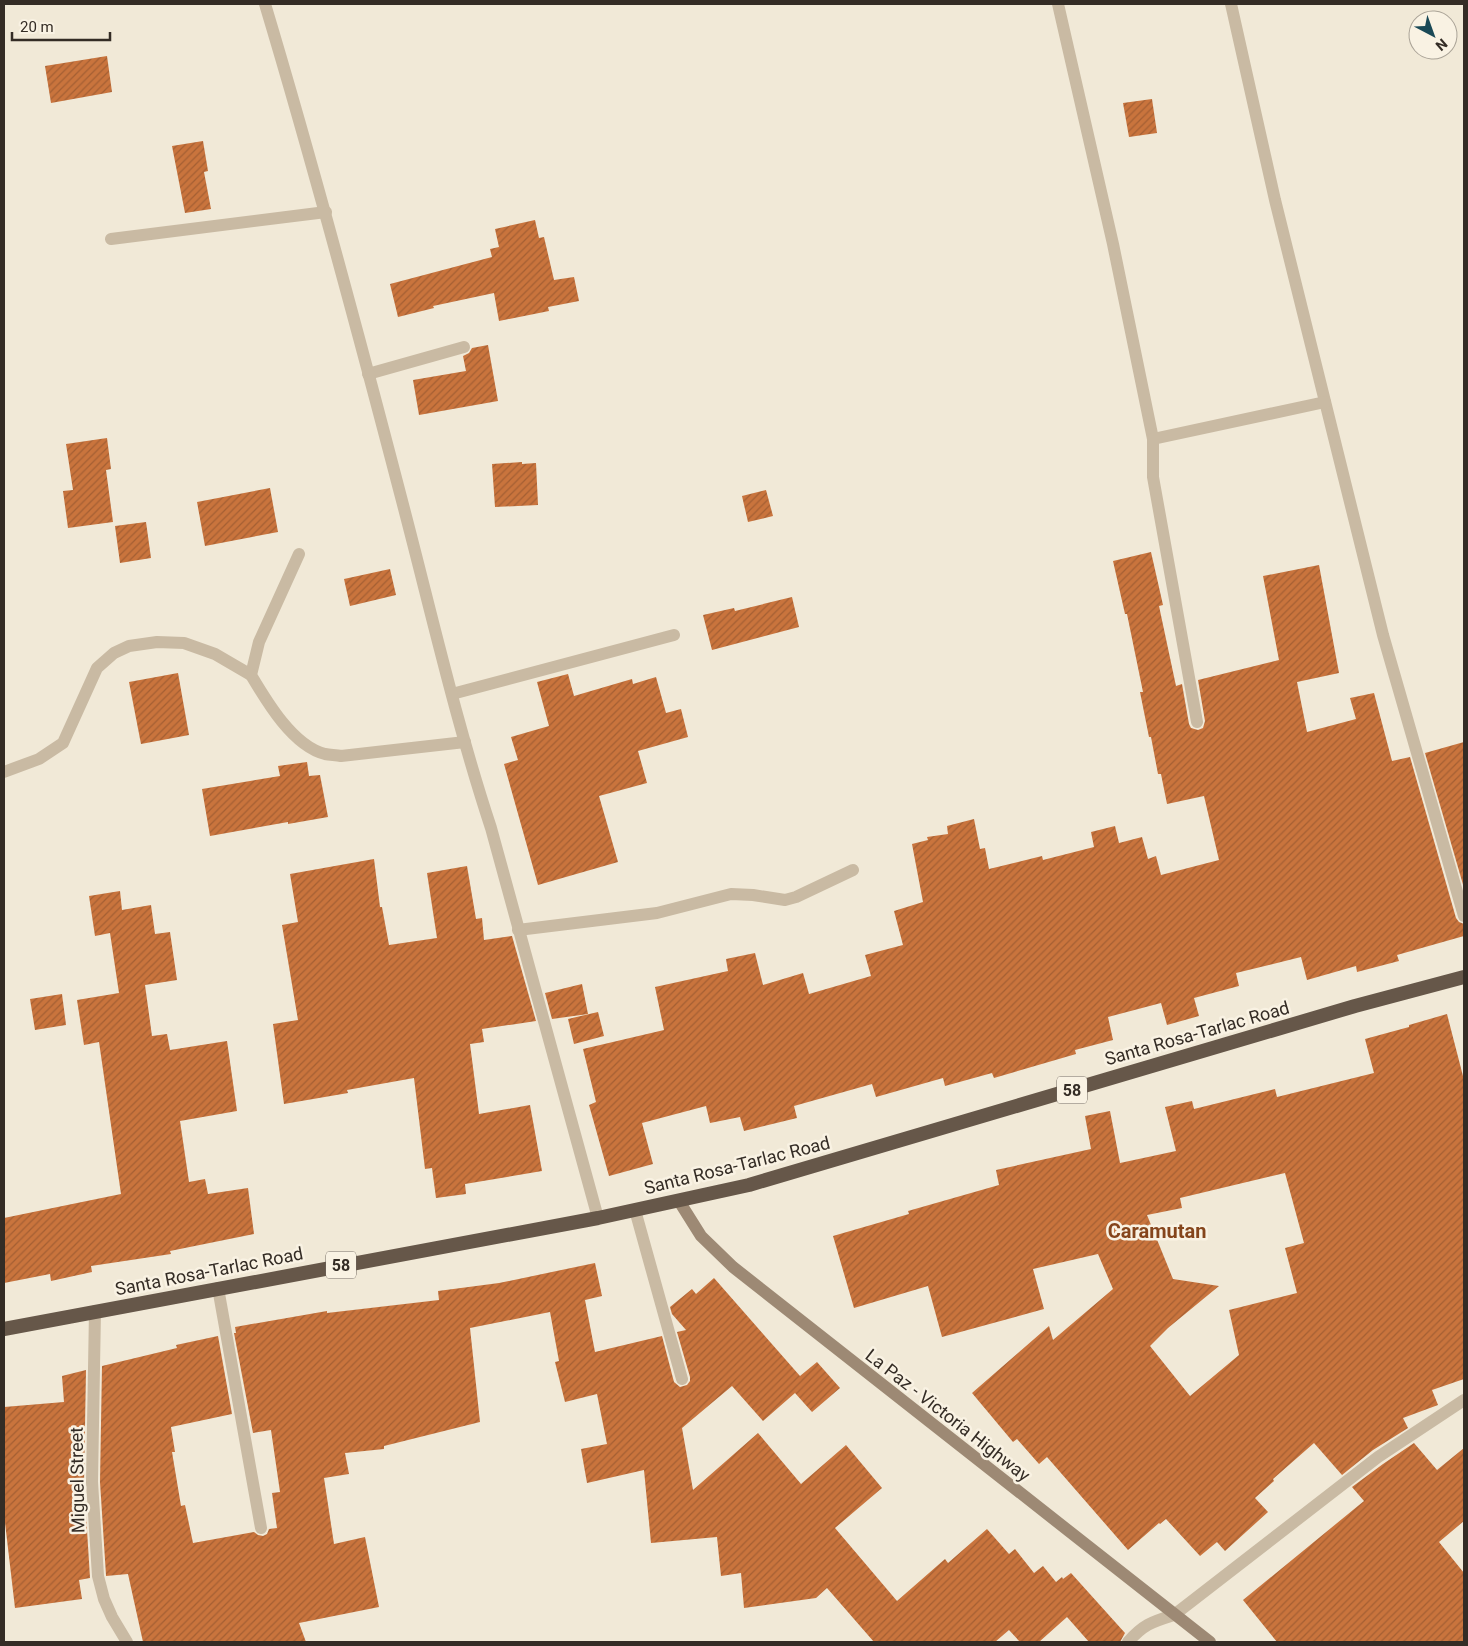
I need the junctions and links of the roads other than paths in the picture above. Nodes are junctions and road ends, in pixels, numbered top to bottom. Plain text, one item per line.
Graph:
1 (266, 4) edge
2 (1058, 4) edge
3 (1231, 4) edge
4 (326, 212) junction
5 (111, 238) dead end
6 (464, 347) dead end
7 (368, 374) junction
8 (1326, 402) junction
9 (1153, 440) junction
10 (298, 554) dead end
11 (674, 635) dead end
12 (251, 675) junction
13 (452, 694) junction
14 (1197, 722) dead end
15 (465, 742) junction
16 (4, 772) edge
17 (854, 870) dead end
18 (1464, 916) edge
19 (518, 930) junction
20 (1464, 977) edge
21 (679, 1201) junction
22 (635, 1210) junction
23 (598, 1218) junction
24 (218, 1288) junction
25 (94, 1311) junction
26 (4, 1329) edge
27 (682, 1379) dead end
28 (1464, 1400) edge
29 (261, 1528) dead end
30 (1174, 1615) junction
31 (127, 1642) edge
32 (1128, 1642) edge
33 (1210, 1642) edge

1 - 4 street
2 - 9 street
3 - 8 street
4 - 5 street
4 - 7 street
6 - 7 street
7 - 13 street
8 - 9 street
8 - 18 street
9 - 14 street
10 - 12 street
11 - 13 street
12 - 15 street
12 - 16 street
13 - 15 street
15 - 19 street
17 - 19 street
19 - 23 street
20 - 21 highway, Santa Rosa-Tarlac Road / 58
21 - 22 highway, Santa Rosa-Tarlac Road / 58
21 - 30 main road, La Paz - Victoria Highway
22 - 23 highway, Santa Rosa-Tarlac Road / 58
22 - 27 street
23 - 24 highway, Santa Rosa-Tarlac Road / 58
24 - 25 highway, Santa Rosa-Tarlac Road / 58
24 - 29 street
25 - 26 highway, Santa Rosa-Tarlac Road / 58
25 - 31 street, Miguel Street
28 - 30 street
30 - 32 street
30 - 33 main road, La Paz - Victoria Highway

